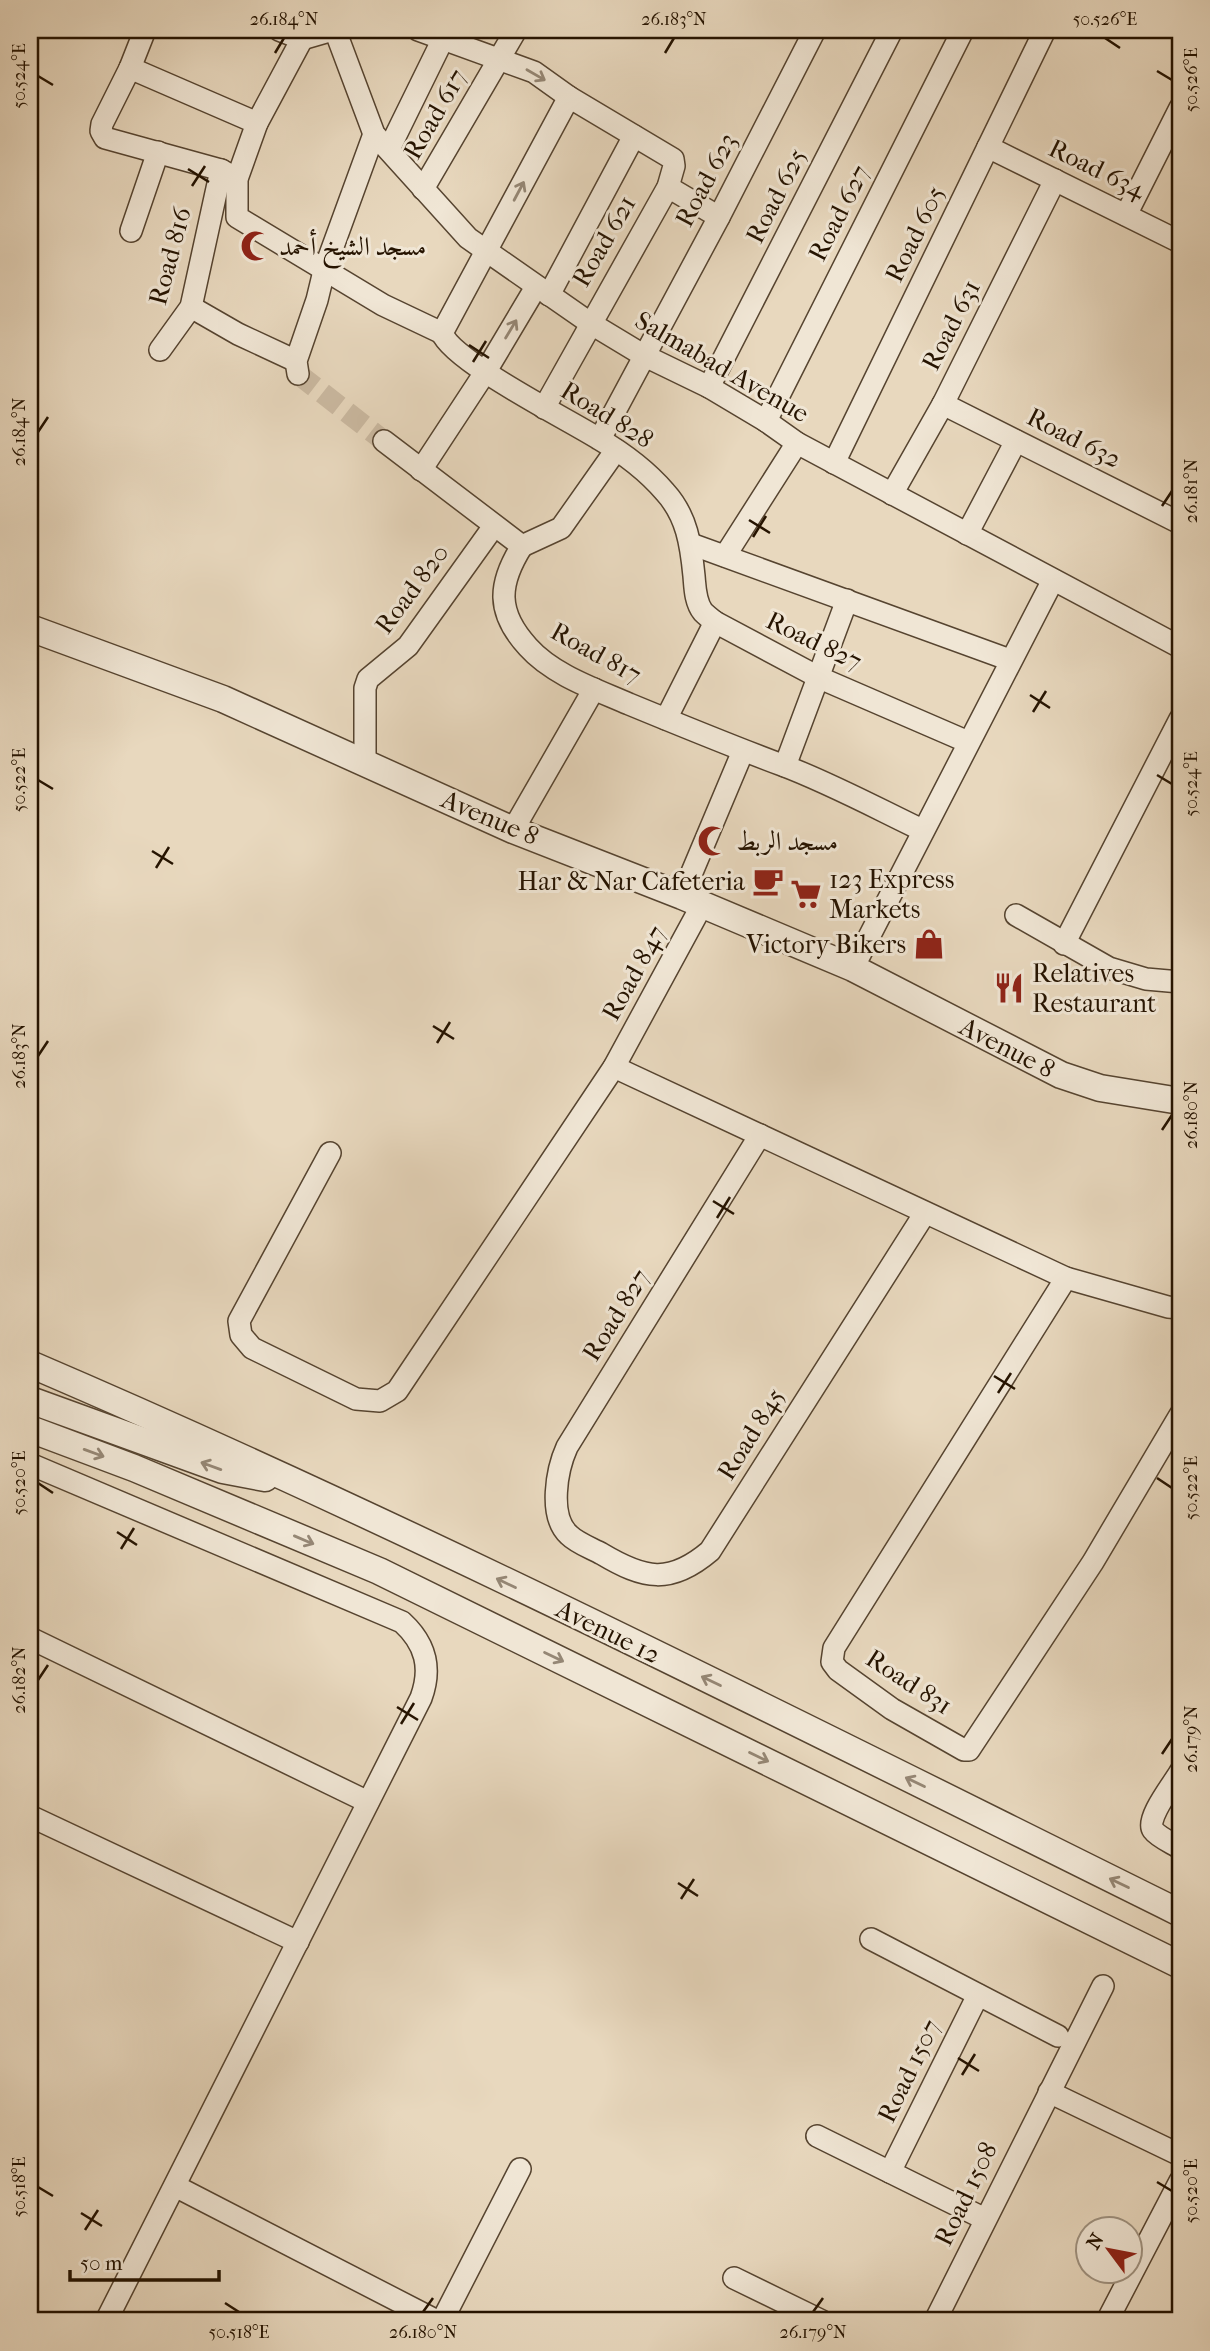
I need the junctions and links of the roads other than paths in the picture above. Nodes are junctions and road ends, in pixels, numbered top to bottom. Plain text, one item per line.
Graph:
1 (145, 30) edge
2 (279, 30) edge
3 (334, 30) edge
4 (418, 30) edge
5 (516, 30) edge
6 (815, 30) edge
7 (892, 30) edge
8 (963, 30) edge
9 (1044, 30) edge
10 (302, 39) junction
11 (443, 39) junction
12 (500, 58) junction
13 (130, 68) junction
14 (569, 97) junction
15 (1180, 108) edge
16 (257, 123) junction
17 (634, 136) junction
18 (382, 141) junction
19 (988, 147) junction
20 (158, 152) junction
21 (229, 175) junction
22 (1055, 180) junction
23 (668, 187) junction
24 (423, 189) junction
25 (1126, 215) junction
26 (719, 217) junction
27 (131, 231) dead end
28 (1180, 242) edge
29 (487, 251) junction
30 (324, 271) junction
31 (543, 291) junction
32 (191, 307) junction
33 (590, 323) junction
34 (442, 333) junction
35 (160, 350) dead end
36 (643, 355) junction
37 (486, 371) junction
38 (709, 387) junction
39 (943, 404) junction
40 (544, 408) junction
41 (765, 421) junction
42 (384, 441) tunnel mouth
43 (1016, 441) junction
44 (797, 443) junction
45 (608, 444) junction
46 (834, 463) junction
47 (421, 470) junction
48 (892, 494) junction
49 (1180, 523) edge
50 (494, 526) junction
51 (967, 534) junction
52 (691, 544) junction
53 (522, 547) junction
54 (724, 556) junction
55 (1053, 580) junction
56 (847, 600) junction
57 (715, 622) junction
58 (30, 628) edge
59 (1180, 647) edge
60 (1010, 660) junction
61 (820, 678) junction
62 (594, 689) junction
63 (666, 719) junction
64 (1180, 719) edge
65 (968, 742) junction
66 (743, 751) junction
67 (365, 763) junction
68 (785, 766) junction
69 (513, 830) junction
70 (922, 830) junction
71 (692, 900) junction
72 (1016, 915) dead end
73 (1064, 944) junction
74 (853, 968) junction
75 (1180, 982) edge
76 (614, 1067) junction
77 (1180, 1101) edge
78 (760, 1135) junction
79 (330, 1153) dead end
80 (925, 1213) junction
81 (1066, 1278) junction
82 (1180, 1308) edge
83 (30, 1364) edge
84 (30, 1400) edge
85 (1180, 1415) edge
86 (30, 1429) edge
87 (30, 1464) edge
88 (302, 1484) junction
89 (567, 1534) joint
90 (30, 1638) edge
91 (1180, 1772) edge
92 (368, 1802) junction
93 (30, 1816) edge
94 (1180, 1848) edge
95 (1180, 1913) edge
96 (871, 1940) dead end
97 (298, 1942) junction
98 (1180, 1965) edge
99 (1103, 1986) dead end
100 (978, 1995) junction
101 (1058, 2036) dead end
102 (1049, 2092) junction
103 (817, 2136) dead end
104 (1180, 2155) edge
105 (520, 2169) dead end
106 (890, 2172) junction
107 (1180, 2181) edge
108 (175, 2186) junction
109 (985, 2219) junction
110 (734, 2278) dead end
111 (778, 2312) edge
112 (106, 2321) edge
113 (440, 2321) edge
114 (822, 2321) edge
115 (935, 2321) edge
116 (1107, 2321) edge

1 - 13 street
2 - 10 street
3 - 10 street
3 - 18 street, Salmabad Avenue
4 - 11 street
5 - 12 street, Road 617
6 - 26 street, Road 623
7 - 38 street, Road 625
8 - 41 street, Road 627
9 - 19 street, Road 605
10 - 16 street
11 - 12 street
11 - 18 street
12 -> 14 street
12 - 24 street, Road 617
13 - 16 street
13 - 20 street
14 - 17 street
29 -> 14 street
15 - 25 street
16 - 21 street
17 - 23 street, Road 621
17 - 31 street
18 - 24 street, Salmabad Avenue
18 - 30 street
19 - 22 street, Road 634
19 - 46 street, Road 605
20 - 21 street
20 - 27 street
21 - 30 street, Road 828
21 - 32 street, Road 816
22 - 25 street, Road 634
22 - 39 street, Road 631
23 - 26 street, Road 621
23 - 33 street, Road 621
24 - 29 street, Salmabad Avenue
25 - 28 street, Road 634
26 - 36 street, Road 623
29 - 31 street, Salmabad Avenue
29 - 34 street
30 - 32 street
30 - 34 street, Road 828
31 - 33 street, Salmabad Avenue
37 -> 31 street
32 - 35 street, Road 816
33 - 36 street, Salmabad Avenue
33 - 40 street, Road 621
34 - 37 street, Road 828
36 - 38 street, Salmabad Avenue
36 - 45 street, Road 623
37 - 40 street, Road 828
37 - 47 street
38 - 41 street, Salmabad Avenue
39 - 43 street, Road 632
39 - 48 street, Road 631
40 - 45 street, Road 828
41 - 44 street, Salmabad Avenue
42 - 47 street
43 - 49 street, Road 632
43 - 51 street
44 - 46 street, Salmabad Avenue
44 - 54 street
45 - 52 street, Road 828
45 - 53 street, Road 623
46 - 48 street, Salmabad Avenue
47 - 50 street
48 - 51 street, Salmabad Avenue
50 - 53 street
50 - 67 street, Road 820
51 - 55 street, Salmabad Avenue
52 - 54 street
52 - 57 street, Road 827
53 - 62 street, Road 817
54 - 56 street
55 - 59 street, Salmabad Avenue
55 - 60 street
56 - 60 street
56 - 61 street
57 - 61 street, Road 827
57 - 63 street
58 - 67 street, Avenue 8
60 - 65 street
61 - 65 street, Road 827
61 - 68 street
62 - 63 street, Road 817
62 - 69 street
63 - 66 street, Road 817
64 - 73 street
65 - 70 street
66 - 68 street, Road 817
66 - 71 street, Road 847
67 - 69 street, Avenue 8
68 - 70 street, Road 817
69 - 71 street, Avenue 8
70 - 74 street
71 - 74 street, Avenue 8
71 - 76 street, Road 847
72 - 73 street
73 - 75 street
74 - 77 street, Avenue 8
76 - 78 street
76 - 79 street, Road 847
78 - 80 street
78 - 89 street, Road 827
80 - 81 street
80 - 89 street, Road 845
81 - 82 street
81 - 85 street, Road 831
83 - 88 street, Avenue 12
88 -> 84 street
86 -> 98 street, Avenue 12
87 - 92 street
95 -> 88 street, Avenue 12
90 - 92 street
91 - 94 street
92 - 97 street
93 - 97 street
96 - 100 street
97 - 108 street
99 - 102 street, Road 1508
100 - 101 street
100 - 106 street, Road 1507
102 - 104 street
102 - 109 street, Road 1508
103 - 106 street
105 - 113 street
106 - 109 street
107 - 116 street
108 - 112 street
108 - 113 street
109 - 115 street, Road 1508
110 - 111 street
111 - 114 street

